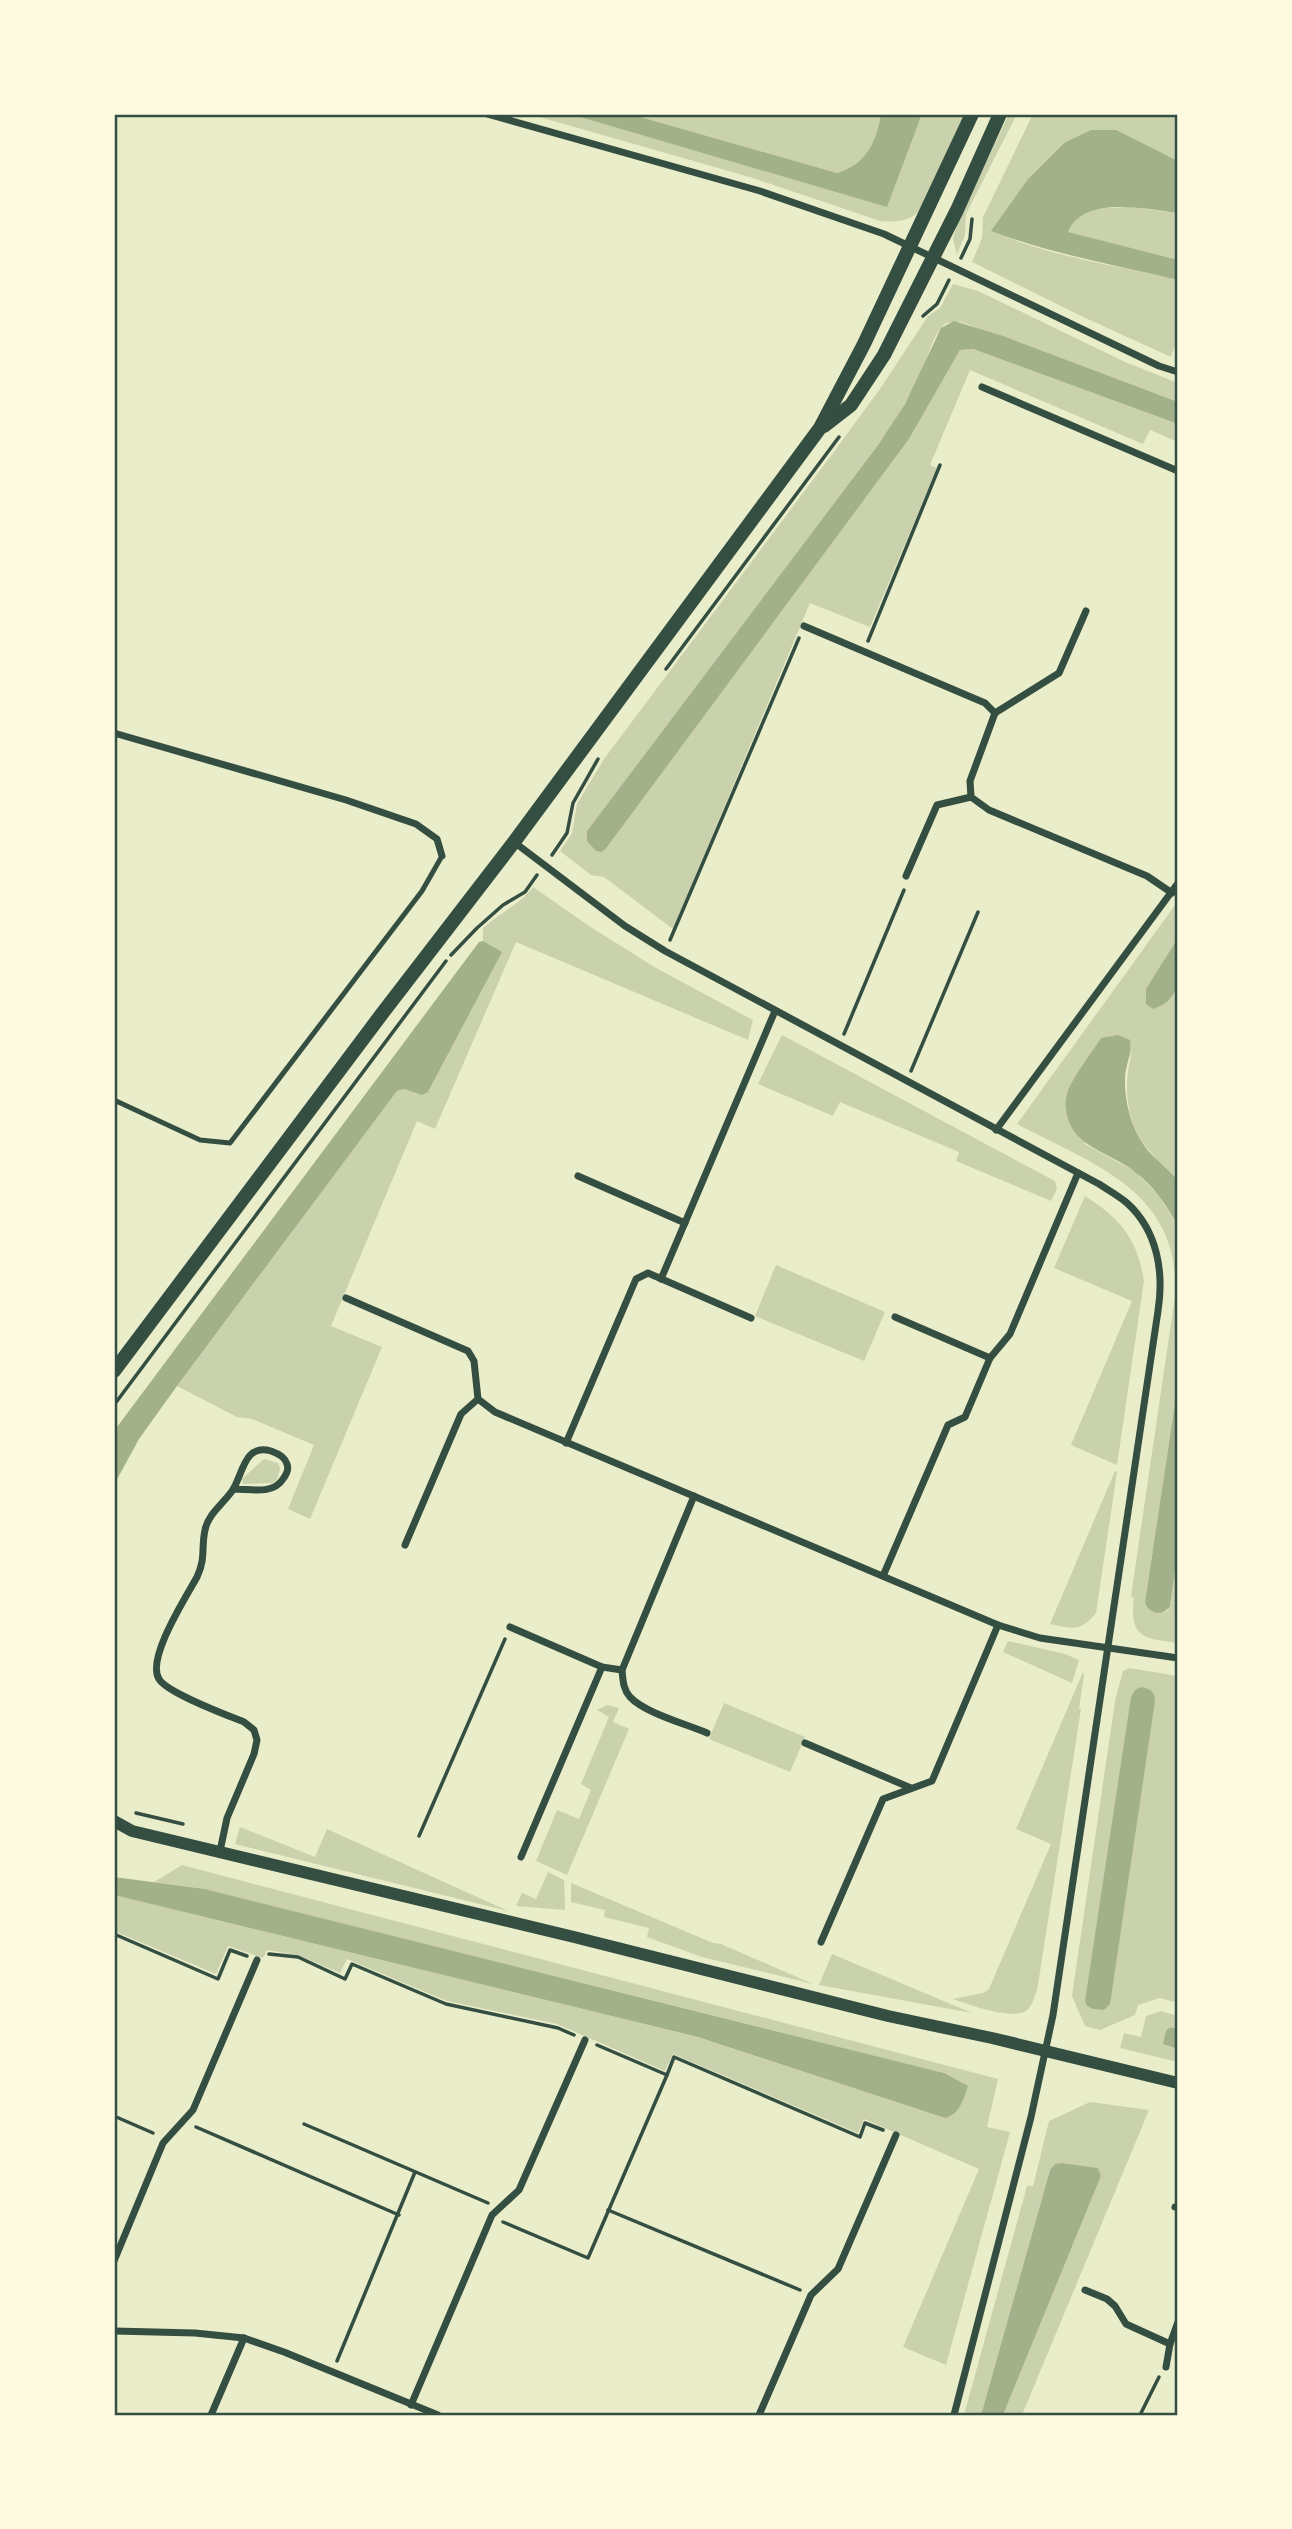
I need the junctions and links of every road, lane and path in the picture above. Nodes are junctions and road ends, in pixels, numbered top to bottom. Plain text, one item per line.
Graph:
1 (487, 114) edge
2 (972, 114) edge
3 (1000, 114) edge
4 (921, 252) junction
5 (955, 269) junction
6 (920, 318) dead end
7 (1178, 372) edge
8 (982, 387) dead end
9 (820, 429) junction
10 (841, 435) dead end
11 (940, 465) dead end
12 (1178, 471) edge
13 (1086, 611) dead end
14 (804, 626) joint
15 (864, 651) junction
16 (663, 673) dead end
17 (995, 713) junction
18 (114, 733) edge
19 (599, 758) dead end
20 (971, 797) junction
21 (514, 842) junction
22 (442, 856) joint
23 (544, 865) junction
24 (906, 876) joint
25 (1178, 883) edge
26 (1172, 893) junction
27 (978, 912) dead end
28 (665, 951) junction
29 (775, 1012) junction
30 (839, 1046) junction
31 (906, 1083) junction
32 (114, 1100) edge
33 (996, 1130) junction
34 (1078, 1173) junction
35 (578, 1176) dead end
36 (685, 1223) junction
37 (661, 1279) junction
38 (346, 1298) dead end
39 (895, 1317) dead end
40 (751, 1318) dead end
41 (990, 1358) junction
42 (114, 1371) edge
43 (478, 1399) junction
44 (114, 1405) edge
45 (566, 1443) junction
46 (234, 1489) junction
47 (694, 1496) junction
48 (405, 1545) dead end
49 (883, 1576) junction
50 (998, 1625) junction
51 (510, 1627) joint
52 (1107, 1647) junction
53 (1178, 1658) edge
54 (602, 1667) junction
55 (622, 1670) junction
56 (707, 1733) dead end
57 (805, 1743) dead end
58 (911, 1788) junction
59 (125, 1810) dead end
60 (114, 1821) edge
61 (186, 1825) dead end
62 (132, 1831) junction
63 (114, 1833) edge
64 (419, 1836) dead end
65 (220, 1851) junction
66 (521, 1857) dead end
67 (114, 1934) edge
68 (821, 1942) dead end
69 (257, 1959) joint
70 (585, 2040) dead end
71 (1045, 2052) junction
72 (667, 2076) dead end
73 (1178, 2084) edge
74 (114, 2116) edge
75 (183, 2122) junction
76 (304, 2124) dead end
77 (896, 2136) dead end
78 (166, 2139) junction
79 (415, 2172) junction
80 (499, 2208) junction
81 (608, 2210) junction
82 (399, 2215) junction
83 (491, 2217) junction
84 (114, 2260) edge
85 (1085, 2290) dead end
86 (811, 2295) junction
87 (1178, 2322) edge
88 (114, 2331) edge
89 (244, 2338) junction
90 (1170, 2344) junction
91 (1166, 2367) joint
92 (332, 2372) junction
93 (411, 2406) junction
94 (211, 2415) edge
95 (438, 2415) edge
96 (758, 2415) edge
97 (954, 2415) edge
98 (1139, 2415) edge

1 - 4 street
2 - 4 main road
3 - 4 main road
4 - 5 street
4 - 9 main road
4 - 9 main road
5 - 6 path
5 - 7 street
8 - 12 street
9 - 21 main road
10 - 16 path
11 - 15 path
13 - 17 street
14 - 15 street
14 - 28 path
15 - 17 street
17 - 20 street
18 - 22 street
19 - 23 path
20 - 24 street
20 - 26 street
21 - 23 street
21 - 42 main road
22 - 32 lane
23 - 28 street
23 - 44 path
24 - 30 path
25 - 26 street
26 - 33 street
27 - 31 path
28 - 29 street
29 - 30 street
29 - 36 street
30 - 31 street
31 - 33 street
33 - 34 street
34 - 41 street
34 - 52 street
35 - 36 street
36 - 37 street
37 - 40 street
37 - 45 street
38 - 43 street
39 - 41 street
41 - 49 street
43 - 45 street
43 - 48 street
45 - 47 street
46 - 46 street
46 - 65 street
47 - 49 street
47 - 55 street
49 - 50 street
50 - 52 street
50 - 58 street
51 - 54 street
51 - 64 path
52 - 53 street
52 - 71 street
54 - 55 street
54 - 66 street
55 - 56 street
57 - 58 street
58 - 68 street
59 - 61 path
60 - 62 street
62 - 63 street
62 - 65 street
65 - 71 street
67 - 69 path
69 - 75 street
70 - 80 street
71 - 73 street
71 - 97 street
72 - 81 path
74 - 78 path
75 - 78 street
75 - 82 path
76 - 79 path
77 - 86 street
78 - 84 street
79 - 80 path
79 - 82 path
80 - 83 street
81 - 83 path
81 - 86 path
82 - 92 path
83 - 93 street
85 - 90 street
86 - 96 street
87 - 90 street
88 - 89 street
89 - 92 street
89 - 94 street
90 - 91 street
91 - 98 path
92 - 93 street
93 - 95 street

